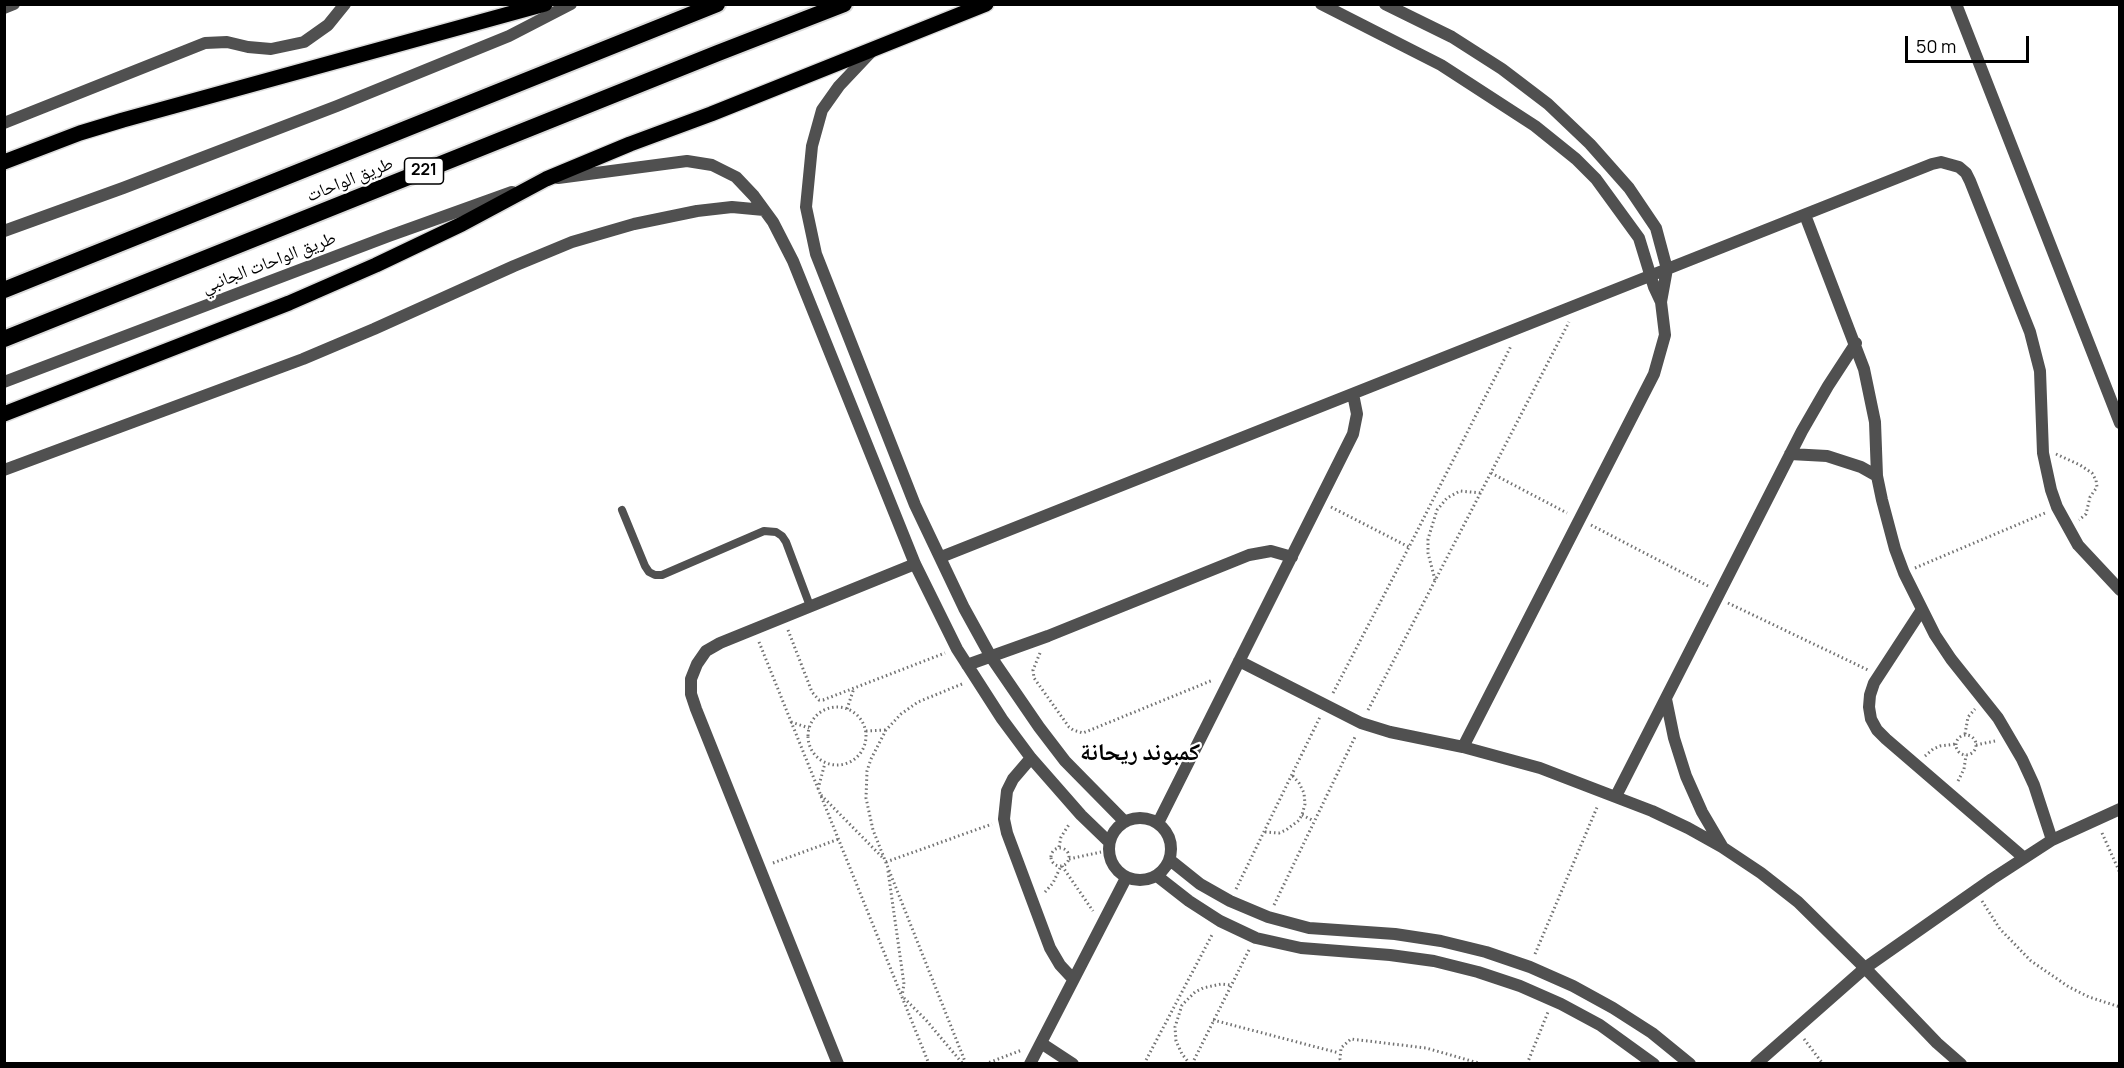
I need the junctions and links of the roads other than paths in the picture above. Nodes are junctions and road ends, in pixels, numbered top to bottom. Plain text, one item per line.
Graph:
1 (14, 4) edge
2 (345, 4) edge
3 (545, 4) edge
4 (571, 4) edge
5 (717, 4) edge
6 (844, 4) edge
7 (986, 4) edge
8 (1321, 4) edge
9 (1385, 4) edge
10 (1956, 4) edge
11 (4, 8) edge
12 (874, 49) junction
13 (4, 123) edge
14 (1590, 144) junction
15 (1576, 159) junction
16 (4, 162) edge
17 (546, 179) junction
18 (764, 210) junction
19 (1805, 214) junction
20 (4, 231) edge
21 (1667, 269) junction
22 (1650, 276) junction
23 (4, 290) edge
24 (1661, 302) junction
25 (4, 339) edge
26 (1856, 343) junction
27 (4, 382) edge
28 (868, 389) junction
29 (1353, 394) junction
30 (849, 397) junction
31 (4, 414) edge
32 (2120, 423) edge
33 (1790, 454) junction
34 (4, 470) edge
35 (1877, 476) junction
36 (915, 504) junction
37 (622, 510) dead end
38 (894, 513) junction
39 (941, 557) junction
40 (1292, 557) junction
41 (915, 564) junction
42 (2120, 590) edge
43 (810, 606) junction
44 (1921, 611) junction
45 (991, 657) junction
46 (967, 665) junction
47 (1237, 667) junction
48 (1666, 699) junction
49 (1463, 747) junction
50 (1031, 758) junction
51 (1610, 794) junction
52 (2120, 809) edge
53 (1125, 822) junction
54 (1158, 823) junction
55 (2052, 840) junction
56 (1109, 846) junction
57 (1722, 847) junction
58 (2023, 857) junction
59 (1170, 860) junction
60 (1157, 876) junction
61 (1126, 878) junction
62 (1865, 968) junction
63 (1073, 979) junction
64 (1041, 1043) junction
65 (838, 1064) edge
66 (1030, 1064) edge
67 (1073, 1064) edge
68 (1654, 1064) edge
69 (1690, 1064) edge
70 (1756, 1064) edge
71 (1961, 1064) edge

1 - 11 street
2 - 13 street
3 - 16 main road
4 - 20 street
5 - 23 highway, طريق الواحات / 221
6 - 25 highway, طريق الواحات / 221
7 - 12 main road
8 - 15 street
9 - 14 street
10 - 32 street
12 - 17 main road
12 - 28 street
14 - 15 street
14 - 21 street
15 - 22 street
17 - 18 street, طريق الواحات الجانبي
17 - 27 street, طريق الواحات الجانبي
17 - 31 main road
18 - 30 street, طريق الواحات الجانبي
18 - 34 street
19 - 21 street
19 - 26 street
19 - 42 street
21 - 22 street
21 - 24 street
22 - 24 street
22 - 29 street
24 - 49 street
26 - 33 street
26 - 35 street
28 - 30 street
28 - 36 street
29 - 39 street
29 - 40 street
30 - 38 street, طريق الواحات الجانبي
33 - 35 street
33 - 48 street
35 - 44 street
36 - 38 street
36 - 39 street
37 - 43 lane
38 - 41 street, طريق الواحات الجانبي
39 - 45 street
40 - 45 street
40 - 47 street
41 - 43 street
41 - 46 street, طريق الواحات الجانبي
43 - 65 street
44 - 55 street
44 - 58 street
45 - 46 street
45 - 53 street
46 - 50 street, طريق الواحات الجانبي
47 - 49 street
47 - 54 street
48 - 51 street
48 - 57 street
49 - 51 street
50 - 56 street, طريق الواحات الجانبي
50 - 63 street
51 - 57 street
52 - 55 street
53 - 54 street
53 - 56 street
54 - 59 street
55 - 58 street
56 - 61 street
57 - 62 street
58 - 62 street
59 - 60 street
59 - 69 street
60 - 61 street
60 - 68 street
61 - 63 street
62 - 70 street
62 - 71 street
63 - 64 street
64 - 66 street
64 - 67 street

